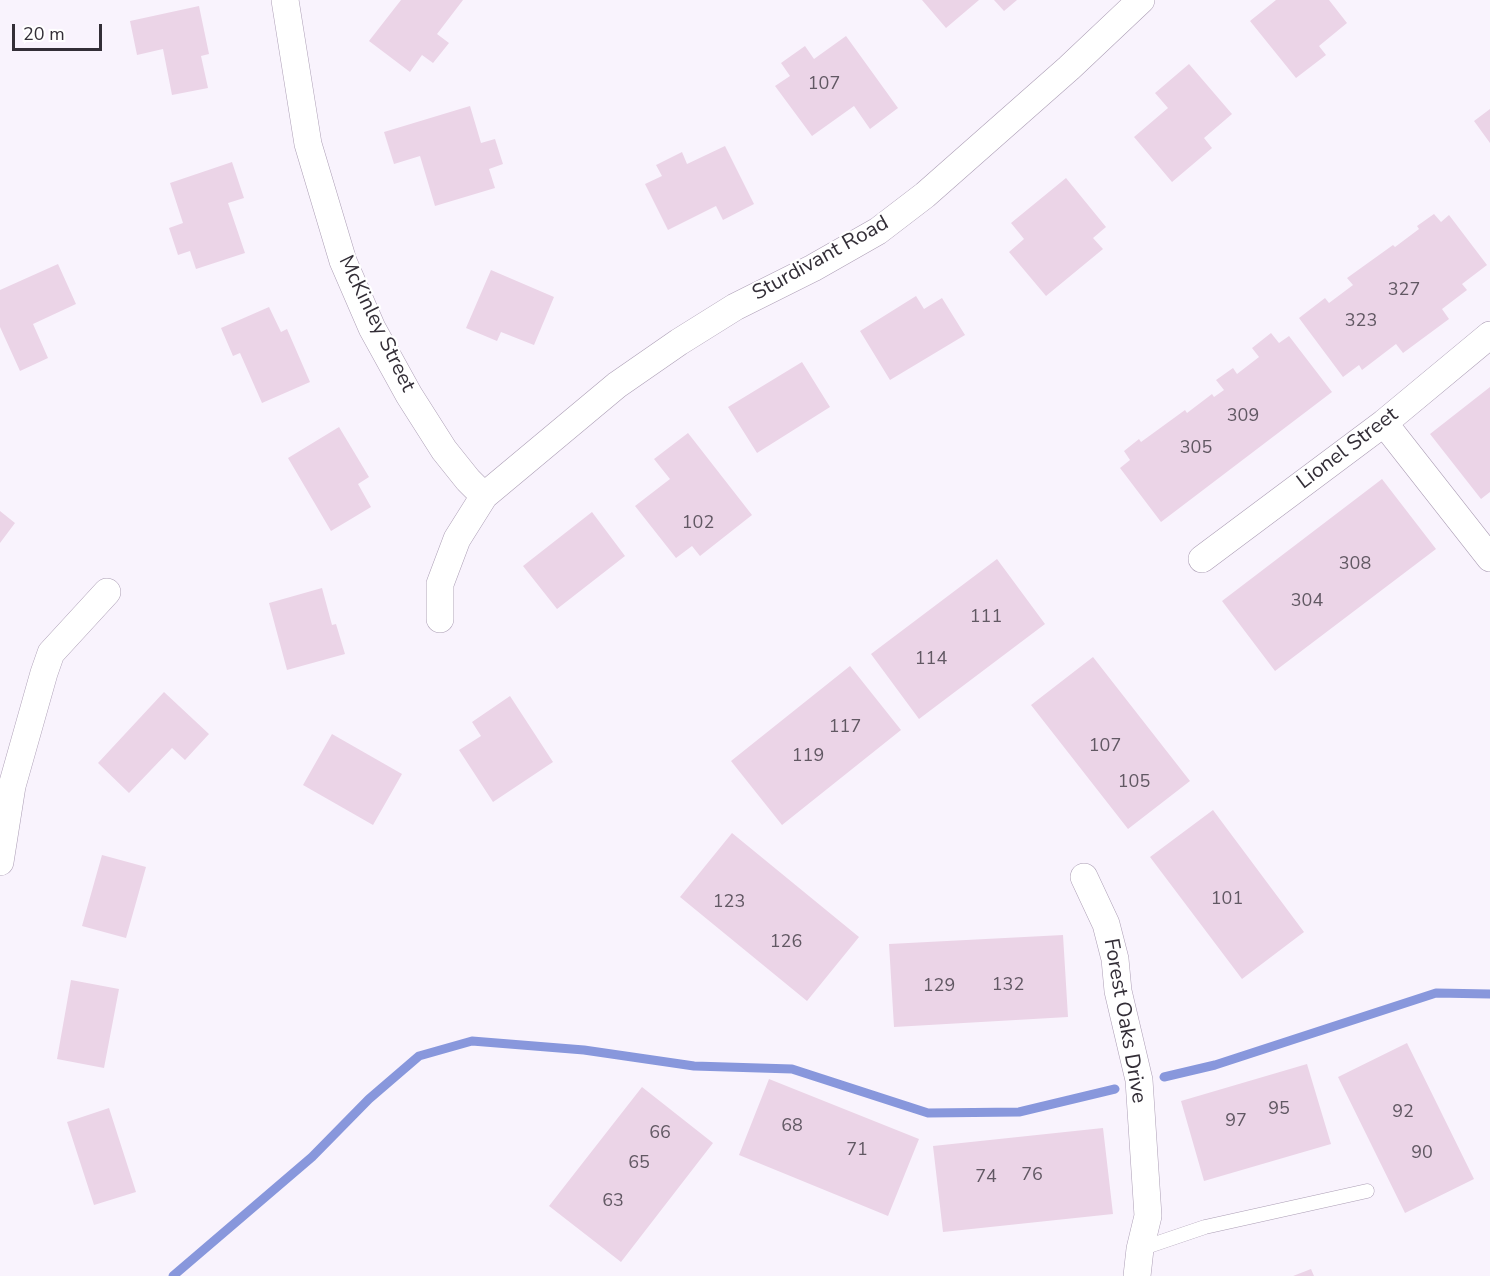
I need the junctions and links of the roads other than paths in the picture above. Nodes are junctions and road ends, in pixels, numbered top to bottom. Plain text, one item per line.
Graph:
1 (285, 0) edge
2 (1128, 4) edge
3 (1490, 335) edge
4 (1384, 423) junction
5 (484, 496) junction
6 (1490, 558) edge
7 (1202, 559) dead end
8 (106, 592) dead end
9 (440, 619) dead end
10 (0, 862) edge
11 (1084, 877) dead end
12 (1366, 1191) dead end
13 (1140, 1249) junction
14 (1137, 1276) edge

1 - 5 street, McKinley Street
2 - 5 street, Sturdivant Road
3 - 4 street, Lionel Street
4 - 6 street
4 - 7 street, Lionel Street
5 - 9 street
8 - 10 street
11 - 13 street, Forest Oaks Drive
12 - 13 lane
13 - 14 street, Forest Oaks Drive

